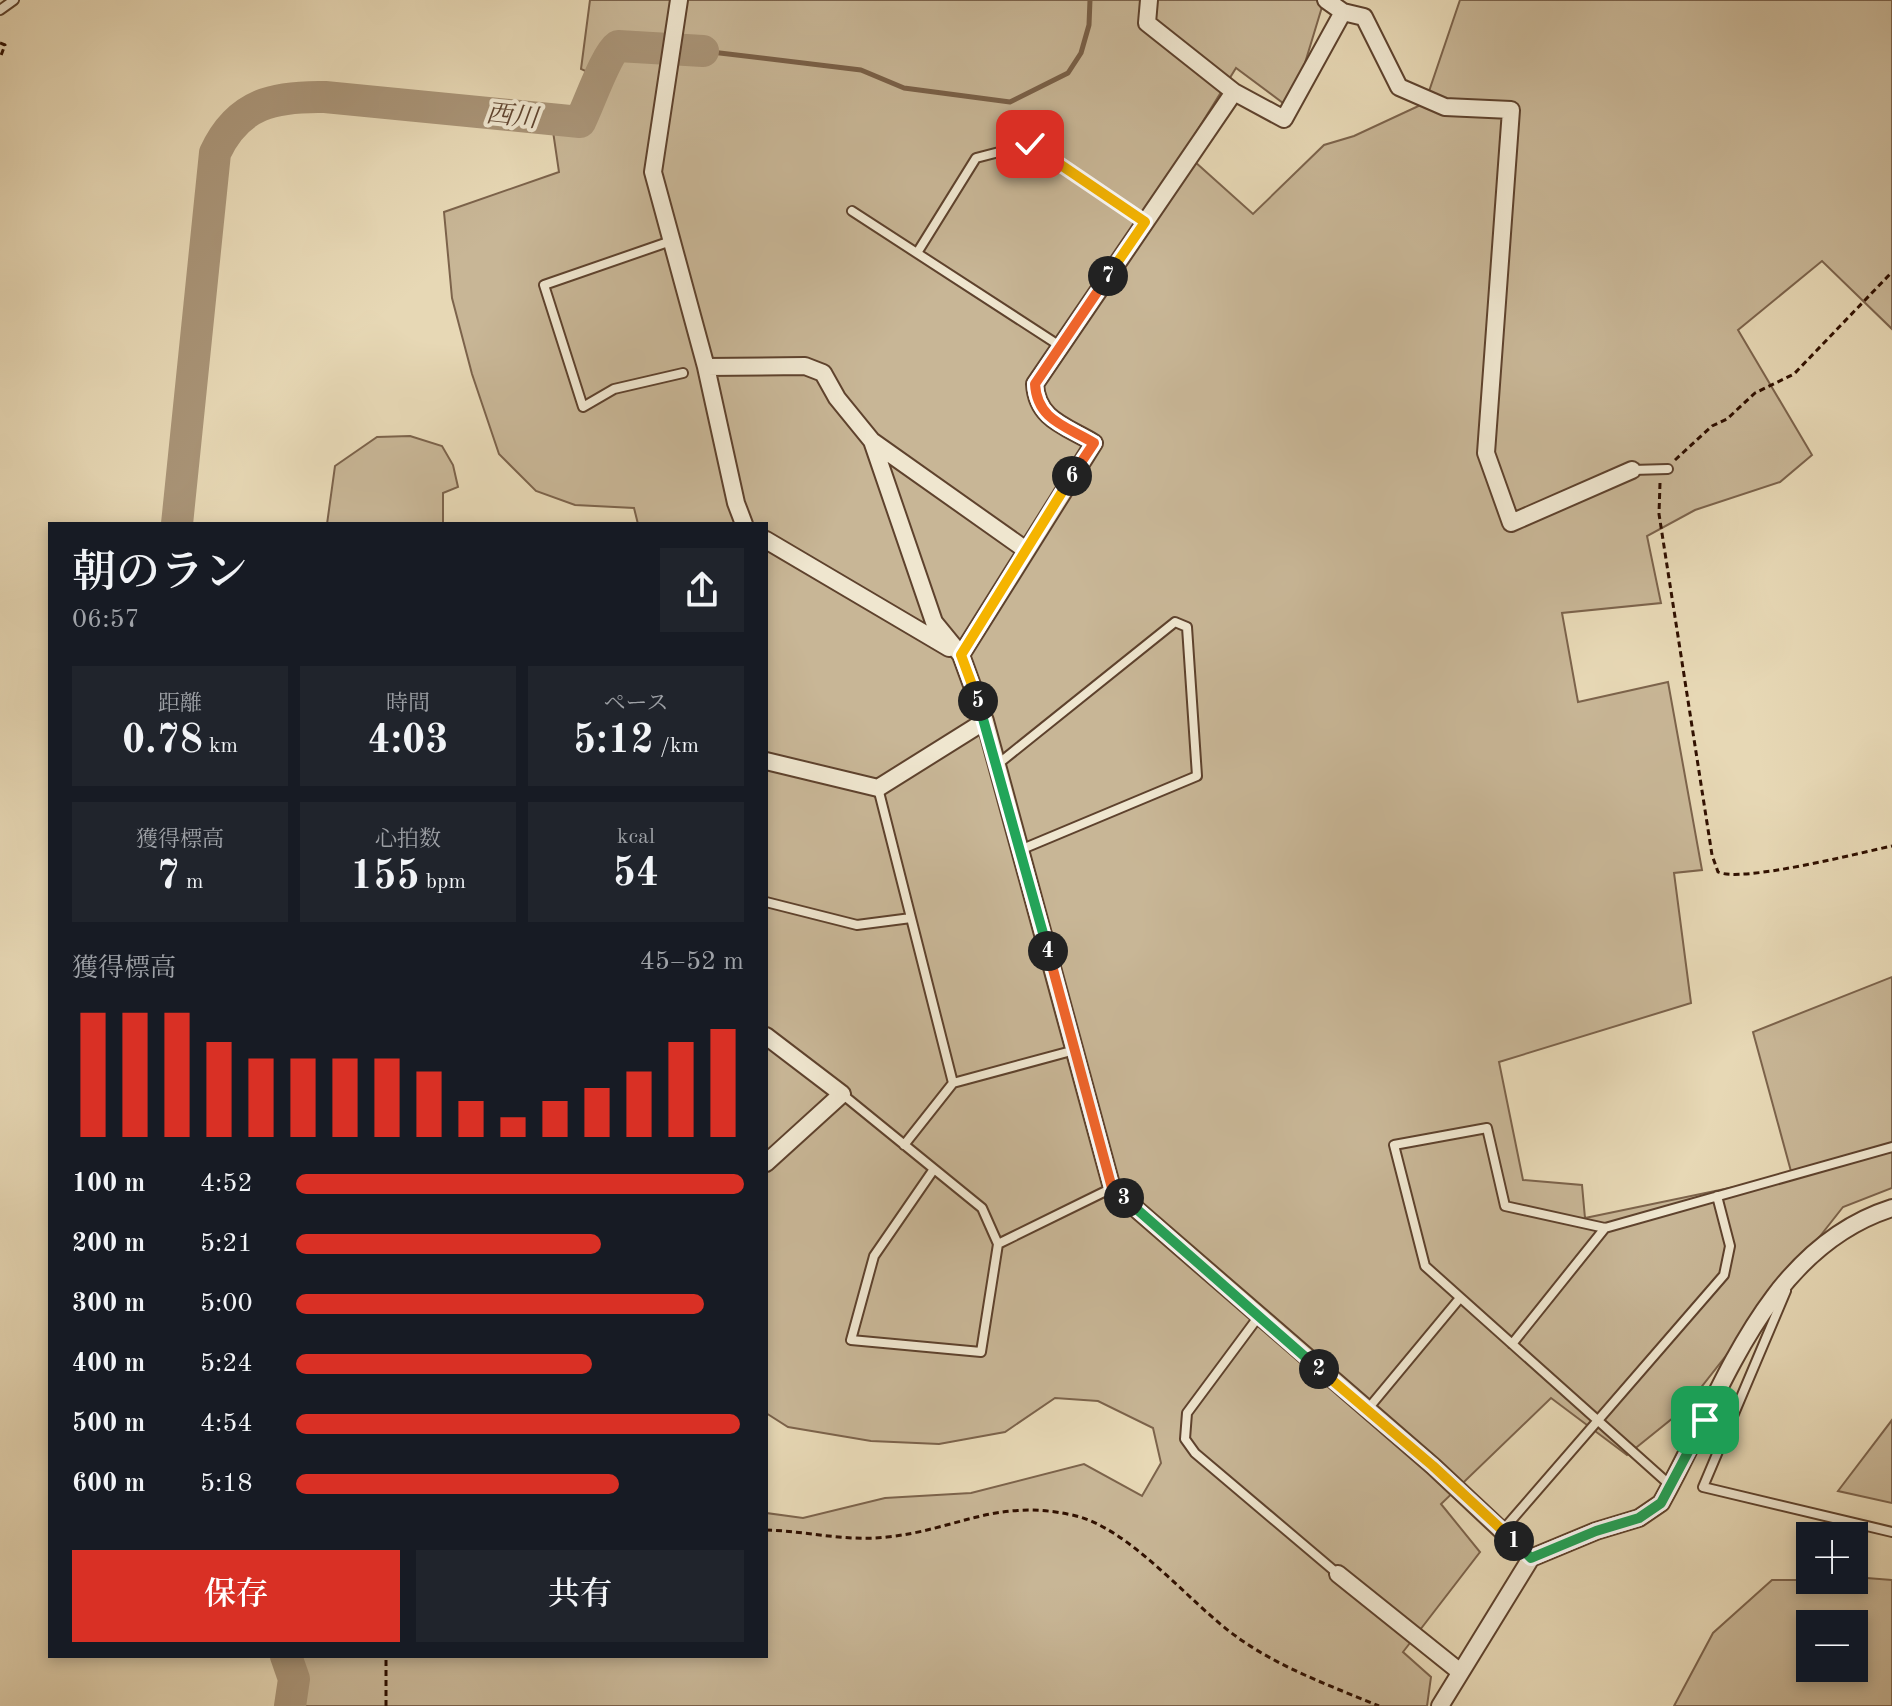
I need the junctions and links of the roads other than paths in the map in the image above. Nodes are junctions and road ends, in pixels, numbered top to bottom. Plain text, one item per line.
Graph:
1 (14, 0) edge
2 (679, 0) edge
3 (1149, 0) edge
4 (1326, 0) edge
5 (0, 10) edge
6 (1343, 12) junction
7 (1234, 92) junction
8 (852, 211) dead end
9 (1145, 222) junction
10 (672, 241) junction
11 (917, 253) junction
12 (1060, 347) junction
13 (706, 367) junction
14 (683, 373) dead end
15 (872, 441) junction
16 (1668, 469) road end
17 (1632, 470) joint
18 (743, 522) edge
19 (768, 541) edge
20 (1026, 550) junction
21 (961, 655) junction
22 (985, 721) junction
23 (768, 761) edge
24 (997, 765) junction
25 (878, 788) junction
26 (1020, 850) junction
27 (768, 903) edge
28 (911, 918) junction
29 (768, 1038) edge
30 (1075, 1050) junction
31 (953, 1083) junction
32 (842, 1094) junction
33 (904, 1145) junction
34 (1892, 1147) edge
35 (768, 1161) edge
36 (934, 1169) junction
37 (1112, 1188) junction
38 (1717, 1196) junction
39 (1892, 1208) edge
40 (1605, 1228) junction
41 (998, 1244) junction
42 (1790, 1279) junction
43 (1460, 1298) junction
44 (1259, 1316) junction
45 (1512, 1344) junction
46 (1367, 1410) junction
47 (1597, 1419) junction
48 (1671, 1486) junction
49 (1502, 1531) junction
50 (1892, 1532) edge
51 (1531, 1558) junction
52 (1338, 1574) joint
53 (1459, 1671) junction
54 (1440, 1706) edge

1 - 5 lane
2 - 10 street
3 - 7 street
4 - 6 street
6 - 7 street
6 - 17 street
7 - 9 street
8 - 11 lane
9 - 11 lane
9 - 12 street
10 - 13 street
10 - 14 lane
11 - 12 lane
12 - 20 street
13 - 15 street
13 - 18 street
15 - 20 street
15 - 21 street
16 - 17 lane
19 - 21 street
20 - 21 street
21 - 22 street
22 - 24 street
22 - 25 street
23 - 25 street
24 - 26 street
24 - 26 lane
25 - 28 lane
26 - 30 street
27 - 28 lane
28 - 31 lane
29 - 32 street
30 - 31 lane
30 - 37 street
31 - 33 lane
32 - 33 lane
32 - 35 street
33 - 36 lane
34 - 38 lane
36 - 41 lane
36 - 41 lane
37 - 41 lane
37 - 44 street
38 - 40 lane
38 - 47 lane
39 - 42 street
40 - 43 lane
40 - 45 lane
42 - 48 street
42 - 50 lane
43 - 45 lane
43 - 46 lane
44 - 46 street
44 - 52 lane
45 - 47 lane
46 - 49 street
47 - 48 lane
47 - 49 lane
48 - 51 street
49 - 51 street
51 - 53 street
52 - 53 street
53 - 54 street

